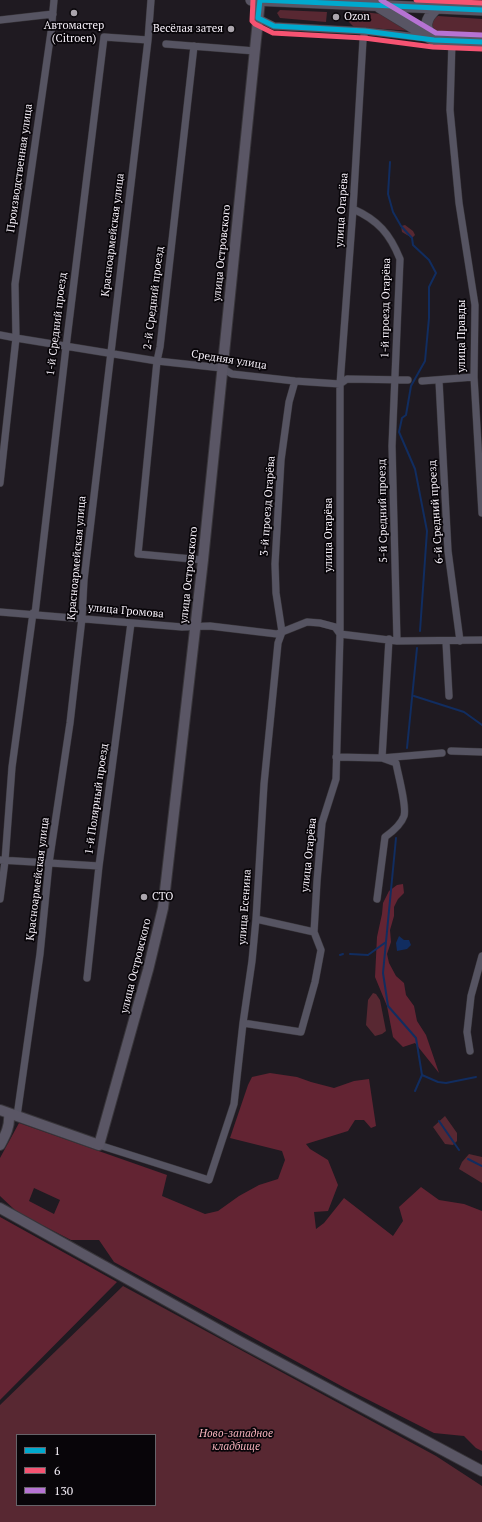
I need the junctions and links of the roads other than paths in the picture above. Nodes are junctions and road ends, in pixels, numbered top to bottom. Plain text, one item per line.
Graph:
1 (54, 0) edge
2 (151, 0) edge
3 (251, 0) edge
4 (260, 0) edge
5 (376, 5) junction
6 (436, 8) junction
7 (482, 10) edge
8 (53, 14) junction
9 (258, 18) junction
10 (0, 20) edge
11 (365, 31) junction
12 (434, 39) junction
13 (148, 40) junction
14 (452, 41) junction
15 (482, 42) edge
16 (166, 44) dead end
17 (194, 46) junction
18 (255, 51) junction
19 (353, 208) junction
20 (0, 335) edge
21 (16, 338) junction
22 (66, 347) junction
23 (110, 353) junction
24 (157, 361) junction
25 (222, 368) junction
26 (474, 377) junction
27 (408, 380) dead end
28 (295, 381) junction
29 (395, 381) junction
30 (422, 381) dead end
31 (439, 381) junction
32 (340, 384) junction
33 (0, 483) edge
34 (482, 512) edge
35 (203, 560) junction
36 (0, 612) edge
37 (34, 614) junction
38 (82, 618) junction
39 (131, 623) junction
40 (196, 628) junction
41 (282, 632) junction
42 (340, 634) junction
43 (389, 639) junction
44 (482, 640) edge
45 (397, 641) junction
46 (460, 641) junction
47 (446, 642) junction
48 (450, 696) dead end
49 (450, 751) dead end
50 (482, 752) edge
51 (442, 753) dead end
52 (336, 757) junction
53 (382, 758) junction
54 (3, 861) edge
55 (49, 863) junction
56 (99, 866) junction
57 (0, 899) edge
58 (377, 899) dead end
59 (256, 919) junction
60 (314, 932) junction
61 (482, 956) edge
62 (87, 978) dead end
63 (243, 1023) junction
64 (470, 1051) dead end
65 (9, 1113) edge
66 (0, 1145) edge
67 (100, 1145) junction
68 (0, 1208) edge
69 (482, 1471) edge

1 - 8 street, Производственная улица
2 - 13 street, Красноармейская улица
3 - 4 main road
4 - 5 main road
4 - 9 street, улица Островского
5 - 6 main road
5 - 12 main road
6 - 7 main road
6 - 12 main road
8 - 10 street
8 - 21 street, Производственная улица
9 - 11 street
9 - 18 street, улица Островского
11 - 12 street
11 - 19 street, улица Огарёва
12 - 14 main road
13 - 22 street, 1-й Средний проезд
13 - 23 street, Красноармейская улица
14 - 15 main road
14 - 26 street, улица Правды
16 - 17 street
17 - 18 street
17 - 24 street, 2-й Средний проезд
18 - 25 street, улица Островского
19 - 29 street, 1-й проезд Огарёва
19 - 32 street, улица Огарёва
20 - 21 street, Средняя улица
21 - 22 street, Средняя улица
21 - 33 street, Производственная улица
22 - 23 street, Средняя улица
22 - 37 street, 1-й Средний проезд
23 - 24 street, Средняя улица
23 - 38 street, Красноармейская улица
24 - 25 street, Средняя улица
24 - 35 street, 2-й Средний проезд
25 - 28 street, Средняя улица
25 - 35 street, улица Островского
26 - 31 street
26 - 34 street, улица Правды
27 - 29 street, Средняя улица
28 - 32 street, Средняя улица
28 - 41 street, 3-й проезд Огарёва
29 - 32 street, Средняя улица
29 - 45 street, 5-й Средний проезд
30 - 31 street
31 - 46 street, 6-й Средний проезд
32 - 42 street, улица Огарёва
35 - 40 street, улица Островского
36 - 37 street, улица Громова
37 - 38 street, улица Громова
37 - 54 street, 1-й Средний проезд
38 - 39 street, улица Громова
38 - 55 street, Красноармейская улица
39 - 40 street, улица Громова
39 - 56 street, 1-й Полярный проезд
40 - 41 street, улица Громова
40 - 67 street, улица Островского
41 - 42 street, улица Громова
41 - 59 street, улица Есенина
42 - 43 street, улица Громова
42 - 52 street, улица Огарёва
43 - 45 street, улица Громова
43 - 53 street
44 - 46 street, улица Громова
45 - 47 street, улица Громова
46 - 47 street, улица Громова
47 - 48 street
49 - 50 street
51 - 53 street
52 - 53 street
52 - 60 street, улица Огарёва
53 - 58 street
54 - 55 street
54 - 57 street, 1-й Средний проезд
55 - 56 street
55 - 65 street, Красноармейская улица
56 - 62 street, 1-й Полярный проезд
59 - 60 street
59 - 63 street, улица Есенина
60 - 63 street, улица Огарёва
61 - 64 street
63 - 67 street, улица Есенина
65 - 66 street
65 - 67 street
68 - 69 street

